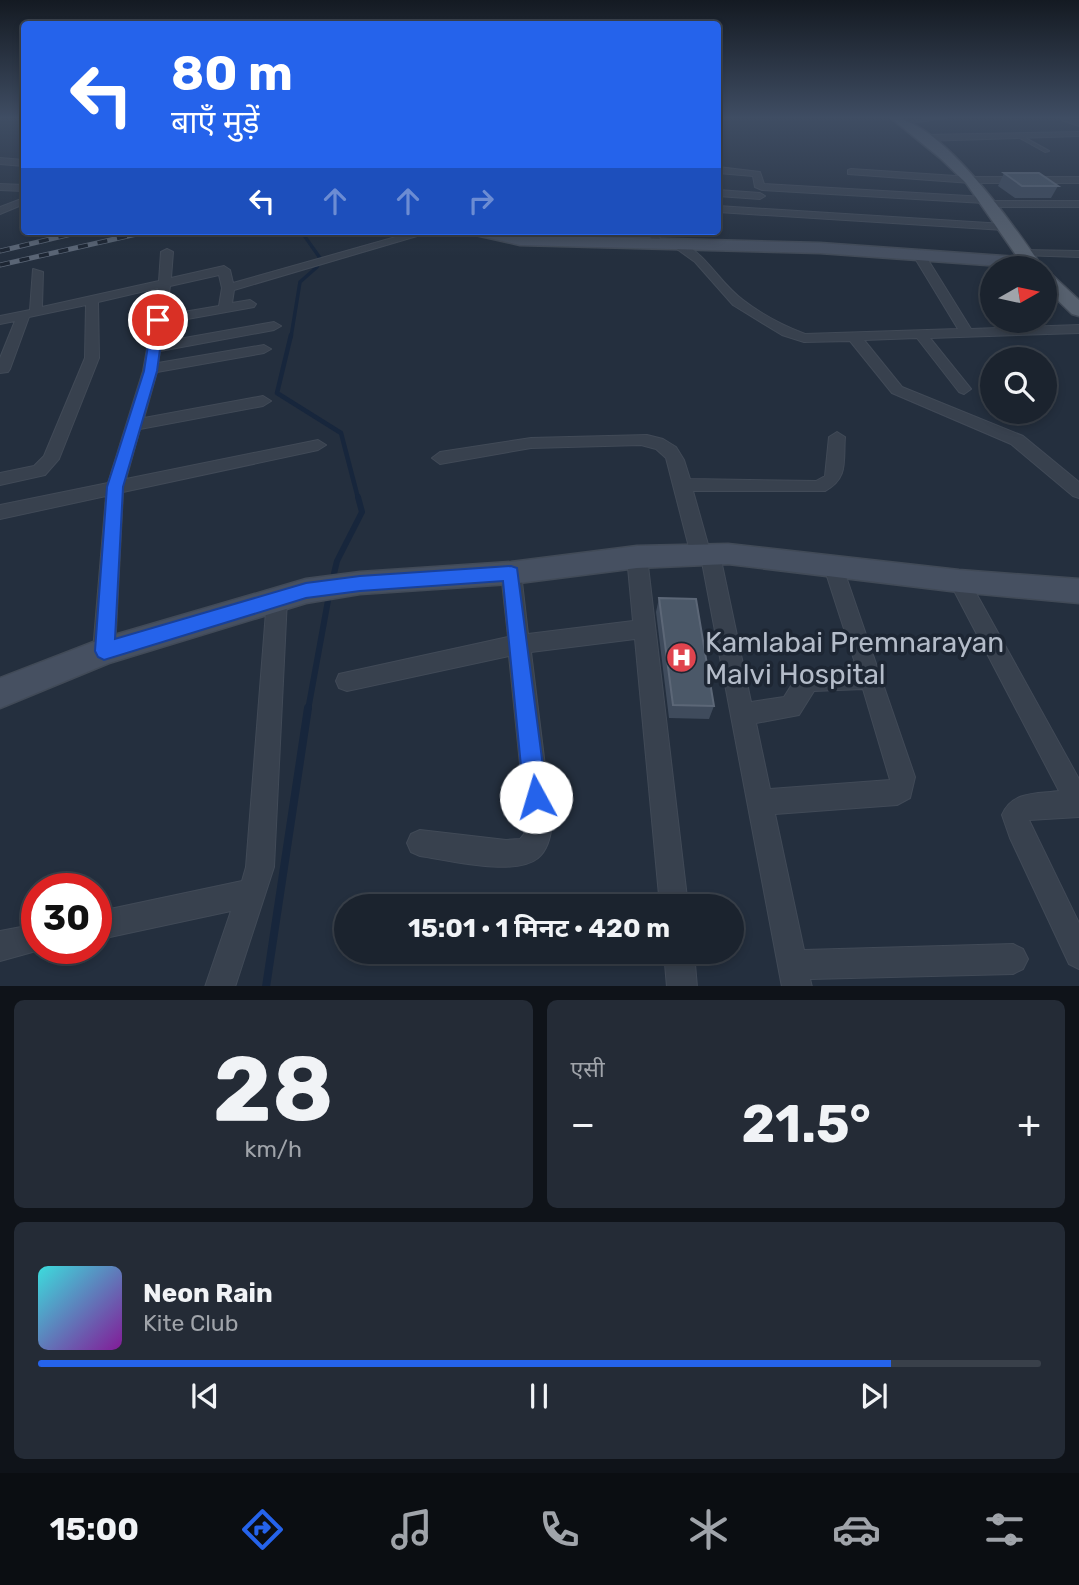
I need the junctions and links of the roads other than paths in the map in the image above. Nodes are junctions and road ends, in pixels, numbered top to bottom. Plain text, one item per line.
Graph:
1 (954, 164) edge
2 (721, 170) edge
3 (851, 172) dead end
4 (971, 180) junction
5 (1079, 180) edge
6 (0, 187) edge
7 (21, 188) edge
8 (721, 193) edge
9 (760, 196) dead end
10 (21, 202) edge
11 (987, 202) junction
12 (1079, 204) edge
13 (721, 209) edge
14 (0, 211) edge
15 (1004, 227) junction
16 (415, 235) edge
17 (532, 236) edge
18 (655, 237) edge
19 (674, 242) junction
20 (167, 251) dead end
21 (1079, 254) edge
22 (919, 255) junction
23 (1026, 256) edge
24 (1057, 257) edge
25 (980, 258) edge
26 (37, 272) dead end
27 (165, 281) junction
28 (228, 288) junction
29 (1057, 289) edge
30 (92, 299) junction
31 (250, 304) dead end
32 (225, 309) junction
33 (1079, 310) edge
34 (30, 313) junction
35 (0, 320) edge
36 (158, 320) junction
37 (274, 326) dead end
38 (1079, 329) edge
39 (968, 334) junction
40 (921, 335) junction
41 (854, 337) junction
42 (153, 348) junction
43 (264, 349) dead end
44 (3, 369) dead end
45 (151, 369) junction
46 (964, 389) dead end
47 (263, 401) dead end
48 (134, 425) junction
49 (837, 436) dead end
50 (318, 445) dead end
51 (440, 458) dead end
52 (0, 479) edge
53 (682, 485) junction
54 (114, 490) junction
55 (1079, 492) edge
56 (0, 512) edge
57 (706, 555) junction
58 (637, 557) junction
59 (833, 564) junction
60 (511, 573) junction
61 (959, 581) junction
62 (1079, 591) edge
63 (276, 599) junction
64 (645, 629) junction
65 (519, 645) junction
66 (104, 651) junction
67 (871, 679) junction
68 (347, 681) dead end
69 (0, 693) edge
70 (743, 714) junction
71 (760, 803) junction
72 (1079, 803) edge
73 (420, 843) dead end
74 (253, 892) junction
75 (673, 894) edge
76 (112, 923) edge
77 (21, 942) edge
78 (0, 946) edge
79 (1079, 954) edge
80 (1013, 959) dead end
81 (679, 964) edge
82 (795, 976) edge
83 (220, 986) edge
84 (682, 986) edge

1 - 4 main road
2 - 11 street
3 - 4 street
4 - 5 street
4 - 11 main road
6 - 7 street
8 - 9 street
10 - 14 street
11 - 12 street
11 - 15 main road
13 - 15 street
15 - 23 main road
16 - 28 street
17 - 18 main road
18 - 19 main road
19 - 22 main road
19 - 41 street
20 - 27 street
21 - 24 street
22 - 25 main road
22 - 39 street
26 - 34 street
27 - 28 street
27 - 30 street
27 - 36 street
28 - 32 street
29 - 33 main road
30 - 34 street
30 - 52 street
31 - 32 street
32 - 36 street
34 - 35 street
34 - 44 street
36 - 42 street
37 - 42 street
38 - 39 street
39 - 40 street
40 - 41 street
40 - 46 street
41 - 55 street
42 - 45 street
43 - 45 street
45 - 48 street
47 - 48 street
48 - 54 street
49 - 53 street
50 - 54 street
51 - 53 street
53 - 57 street
54 - 56 street
54 - 66 street
57 - 58 main road
57 - 59 main road
57 - 70 street
58 - 60 main road
58 - 64 street
59 - 61 main road
59 - 67 street
60 - 63 main road
60 - 65 street
61 - 62 main road
61 - 72 street
63 - 66 main road
63 - 74 street
64 - 65 street
64 - 75 street
65 - 68 street
65 - 73 street
66 - 69 main road
67 - 70 street
67 - 71 street
70 - 71 street
71 - 82 street
72 - 79 street
74 - 76 street
74 - 83 street
77 - 78 street
80 - 82 street
81 - 84 street

